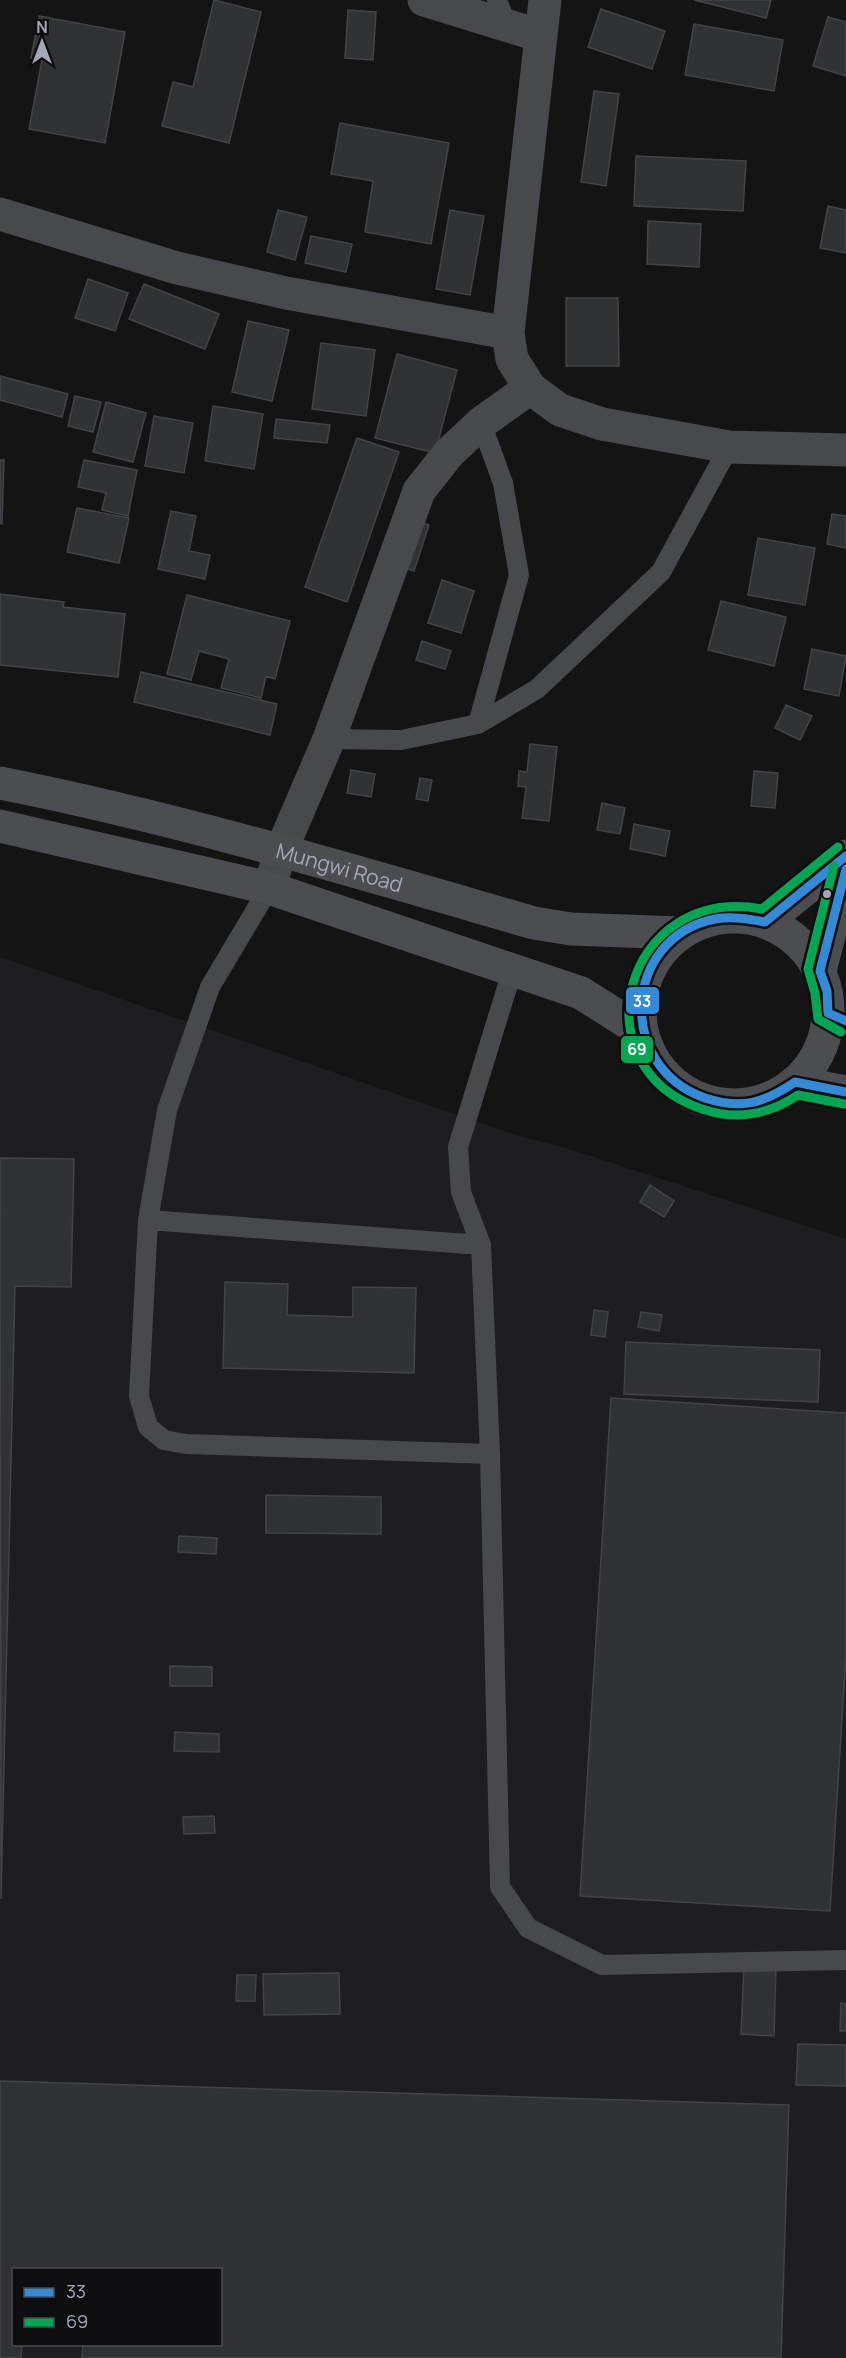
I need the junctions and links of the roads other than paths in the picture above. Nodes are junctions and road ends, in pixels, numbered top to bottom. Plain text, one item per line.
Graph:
1 (424, 0) edge
2 (545, 0) edge
3 (502, 13) edge
4 (541, 36) junction
5 (0, 214) edge
6 (508, 333) junction
7 (530, 388) junction
8 (481, 423) junction
9 (729, 447) junction
10 (846, 450) edge
11 (478, 724) junction
12 (329, 738) junction
13 (0, 783) edge
14 (0, 826) edge
15 (281, 850) junction
16 (846, 856) edge
17 (846, 869) edge
18 (269, 888) junction
19 (765, 922) junction
20 (680, 933) junction
21 (513, 968) junction
22 (820, 971) junction
23 (837, 1017) edge
24 (641, 1031) junction
25 (795, 1082) junction
26 (846, 1092) edge
27 (148, 1220) junction
28 (481, 1245) junction
29 (490, 1454) junction
30 (846, 1960) edge

1 - 3 street
2 - 4 street
3 - 4 street
4 - 6 street
5 - 6 street
6 - 7 street
7 - 8 street
7 - 9 street
8 - 11 lane
8 - 12 street
9 - 10 street
9 - 11 lane
11 - 12 lane
12 - 15 street
13 - 15 main road, Mungwi Road
14 - 18 main road, Mungwi Road
15 - 18 street
15 - 20 main road, Mungwi Road
16 - 19 main road
17 - 22 main road
18 - 21 main road, Mungwi Road
18 - 27 lane
19 - 20 main road
19 - 22 main road
20 - 24 main road
21 - 24 main road, Mungwi Road
21 - 28 lane
22 - 23 main road
23 - 25 main road
24 - 25 main road
25 - 26 main road
27 - 28 lane
27 - 29 lane
28 - 29 lane
29 - 30 lane

